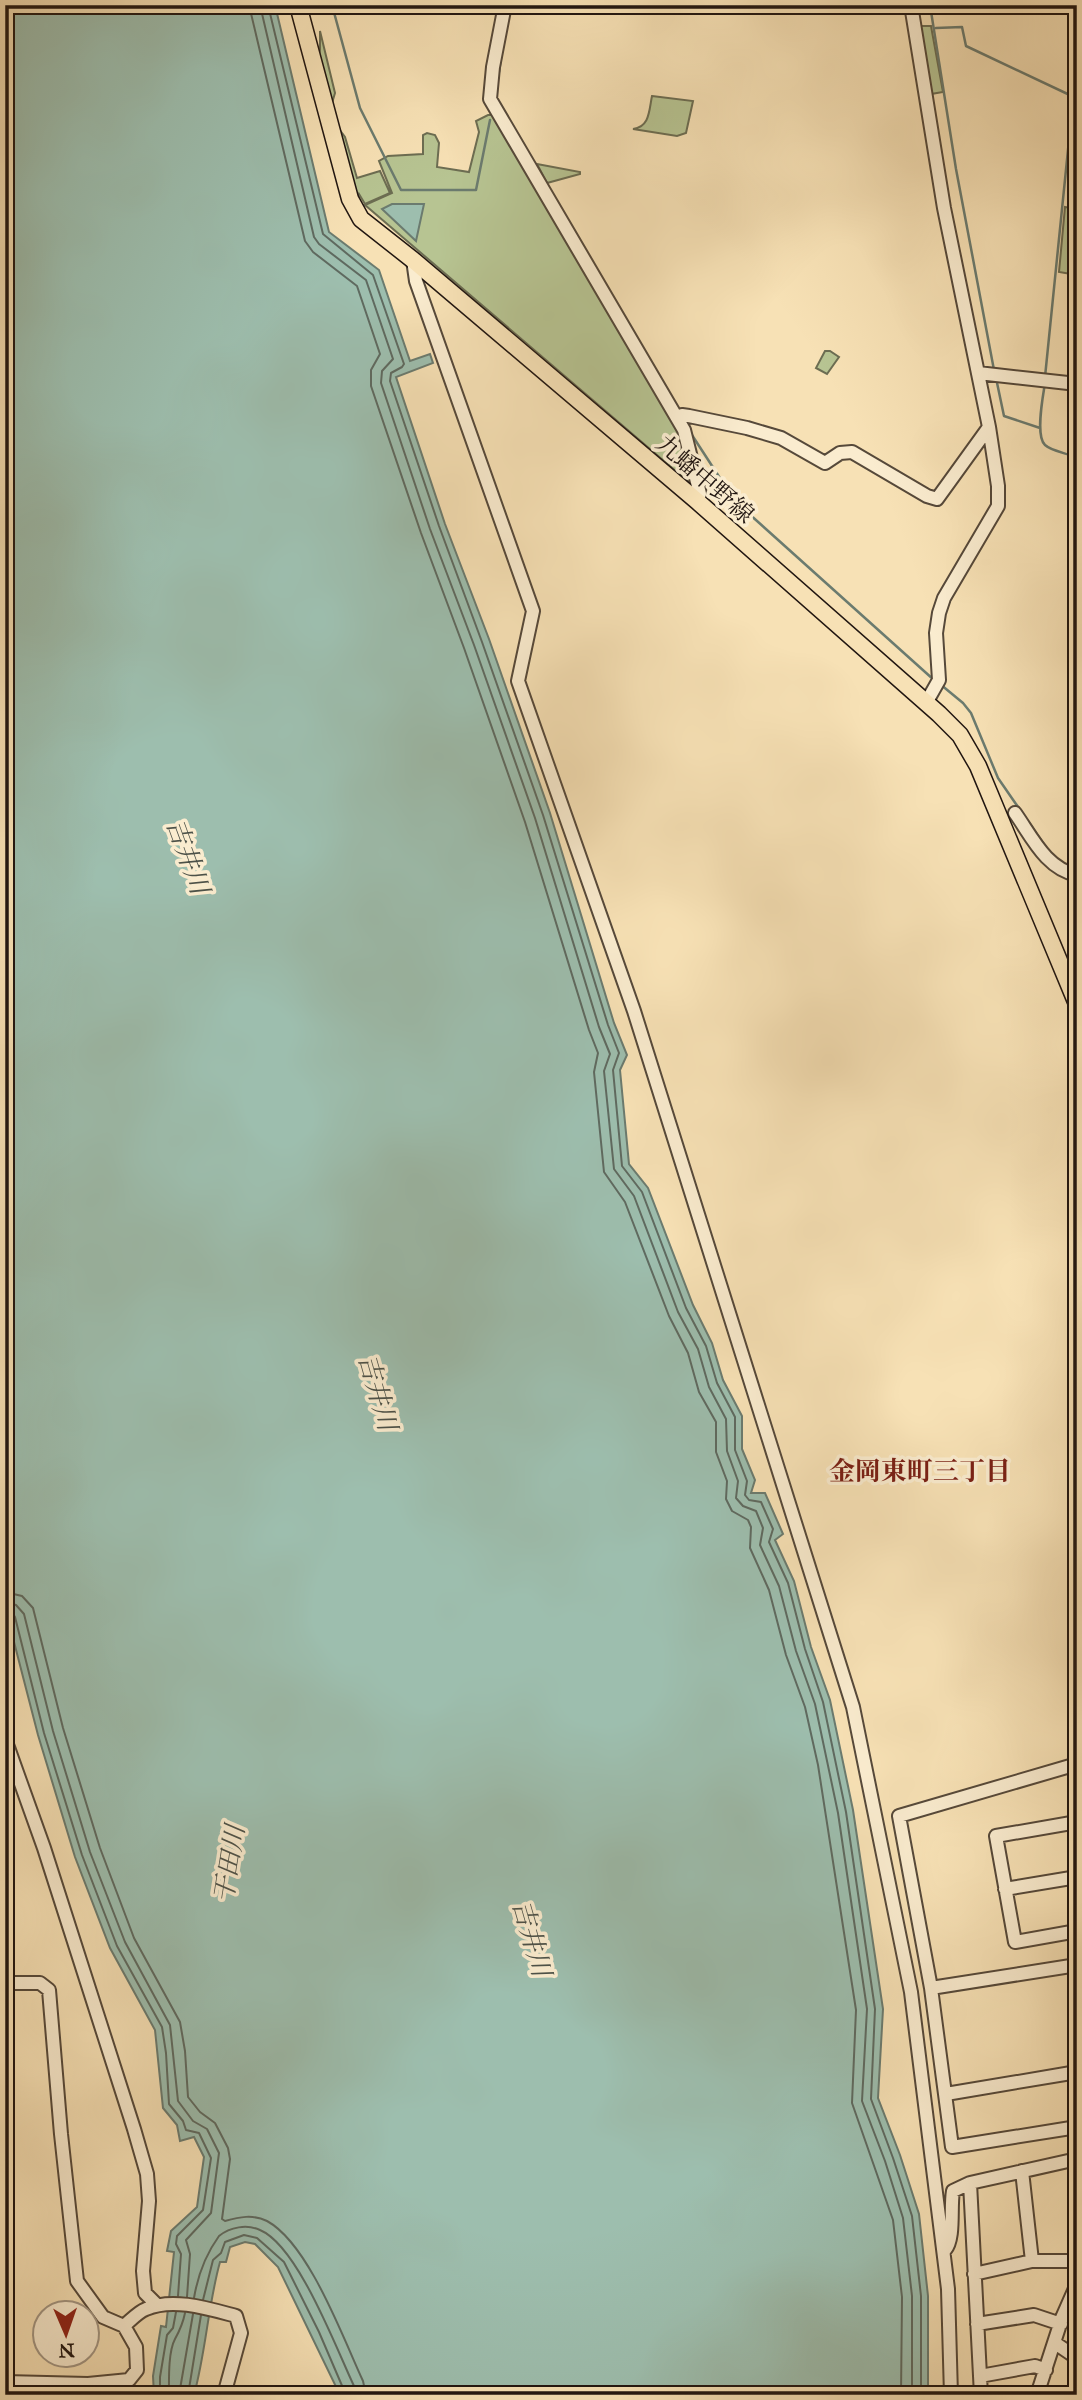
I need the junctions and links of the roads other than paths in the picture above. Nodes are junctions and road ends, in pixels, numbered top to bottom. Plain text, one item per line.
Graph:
1 (298, 5) edge
2 (505, 5) edge
3 (911, 5) edge
4 (413, 260) junction
5 (981, 373) junction
6 (1077, 384) edge
7 (679, 416) junction
8 (989, 427) junction
9 (697, 501) junction
10 (926, 703) junction
11 (1015, 813) dead end
12 (1077, 875) edge
13 (1077, 1004) edge
14 (5, 1739) edge
15 (1077, 1764) edge
16 (1077, 1822) edge
17 (1077, 1877) edge
18 (1005, 1889) junction
19 (1077, 1931) edge
20 (1077, 1965) edge
21 (5, 1983) edge
22 (931, 1988) junction
23 (1077, 2072) edge
24 (946, 2094) junction
25 (1077, 2127) edge
26 (1077, 2159) edge
27 (1022, 2171) junction
28 (970, 2183) junction
29 (944, 2251) junction
30 (1032, 2261) junction
31 (1077, 2261) edge
32 (974, 2274) junction
33 (1077, 2284) edge
34 (163, 2304) junction
35 (977, 2324) junction
36 (1061, 2324) junction
37 (124, 2326) junction
38 (1055, 2343) junction
39 (1077, 2358) edge
40 (1046, 2370) junction
41 (980, 2376) junction
42 (5, 2382) edge
43 (223, 2395) edge
44 (951, 2395) edge
45 (981, 2395) edge
46 (1037, 2395) edge

1 - 4 main road, 九蟠中野線
2 - 7 street
3 - 5 street
4 - 9 main road, 九蟠中野線
4 - 29 street
5 - 6 street
5 - 8 street
7 - 8 street
7 - 9 street
8 - 10 street
9 - 10 main road, 九蟠中野線
10 - 13 main road, 九蟠中野線
11 - 12 street
14 - 34 street
15 - 22 street
16 - 18 street
17 - 18 street
18 - 19 street
20 - 22 street
21 - 37 street
22 - 24 street
23 - 24 street
24 - 25 street
26 - 27 street
27 - 28 street
27 - 30 street
28 - 29 street
28 - 32 street
29 - 44 street
30 - 31 street
30 - 32 street
32 - 35 street
33 - 36 street
34 - 37 street
34 - 43 street
35 - 36 street
35 - 41 street
36 - 38 street
37 - 42 street
38 - 39 street
38 - 40 street
40 - 41 street
40 - 46 street
41 - 45 street

